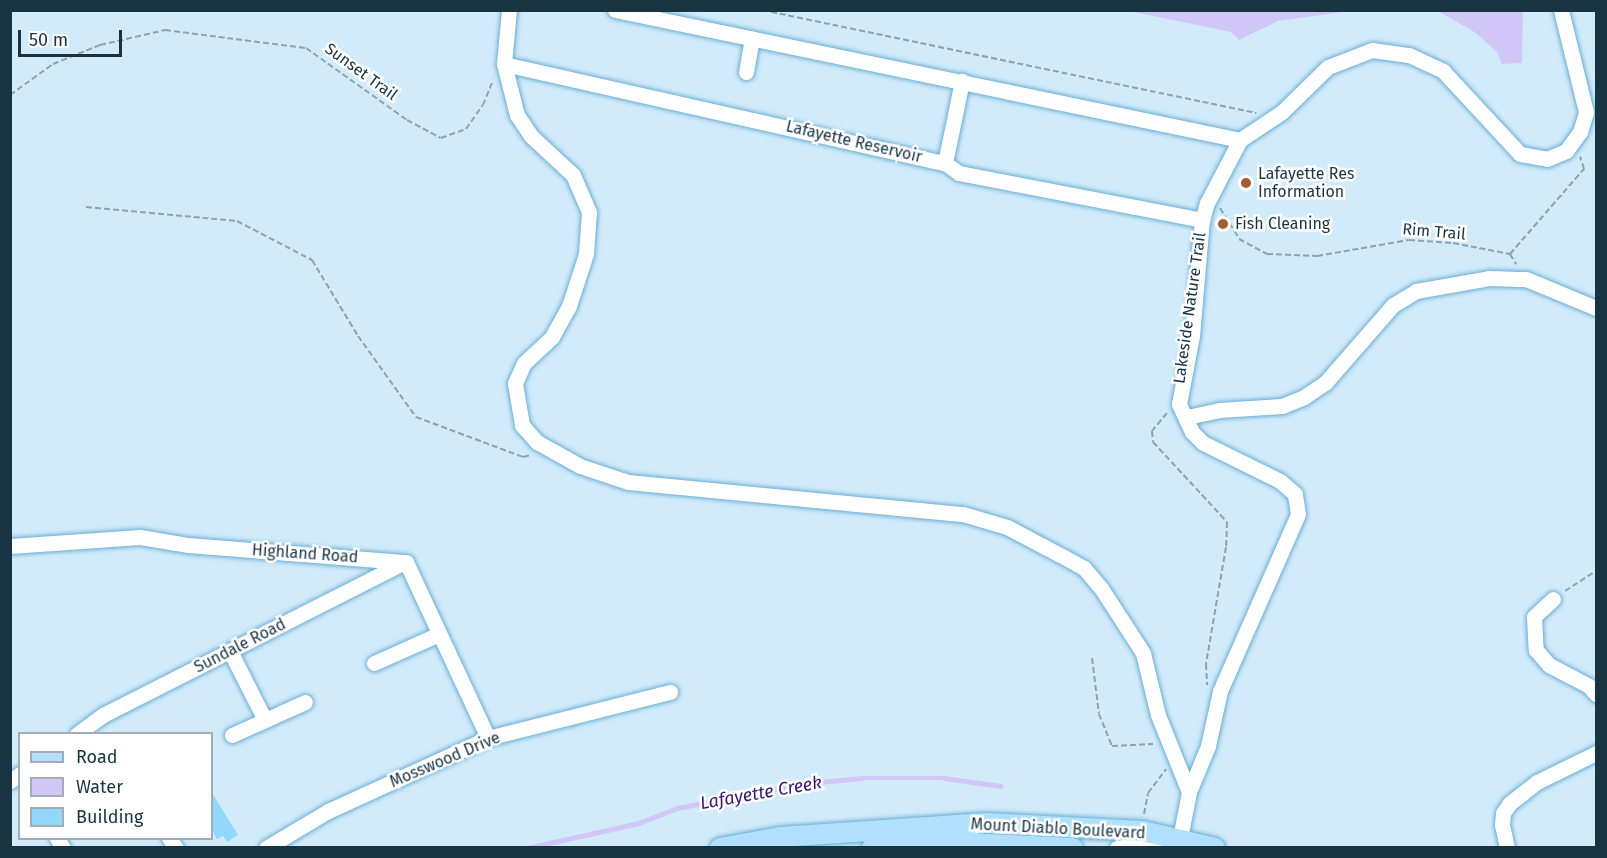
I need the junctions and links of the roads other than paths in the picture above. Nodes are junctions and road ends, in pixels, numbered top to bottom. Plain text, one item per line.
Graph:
1 (509, 10) edge
2 (615, 10) edge
3 (1561, 10) edge
4 (752, 39) junction
5 (500, 69) junction
6 (746, 72) dead end
7 (962, 81) junction
8 (1240, 140) junction
9 (945, 163) junction
10 (1209, 219) junction
11 (1596, 308) edge
12 (1183, 411) junction
13 (10, 546) edge
14 (405, 562) junction
15 (1553, 599) road end
16 (439, 634) junction
17 (230, 651) junction
18 (374, 663) dead end
19 (670, 692) dead end
20 (1596, 694) edge
21 (304, 702) dead end
22 (265, 720) junction
23 (96, 728) edge
24 (232, 735) dead end
25 (488, 738) junction
26 (1596, 753) edge
27 (1189, 792) junction
28 (1187, 843) edge
29 (266, 848) edge
30 (720, 848) edge
31 (872, 848) edge
32 (1072, 848) edge
33 (1117, 848) edge
34 (1215, 848) edge
35 (1507, 848) edge

1 - 5 street
2 - 4 street
3 - 8 street
4 - 6 street
4 - 7 street
5 - 9 street, Lafayette Reservoir
5 - 27 street
7 - 8 street
7 - 9 street
8 - 10 street
9 - 10 street, Lafayette Reservoir
10 - 12 street
11 - 12 street
12 - 27 street
13 - 14 street, Highland Road
14 - 16 street
14 - 17 street, Sundale Road
15 - 20 street
16 - 18 street
16 - 25 street
17 - 22 street
17 - 23 street, Sundale Road
19 - 25 street, Mosswood Drive
21 - 22 street
22 - 24 street
25 - 29 street, Mosswood Drive
26 - 35 street
27 - 28 street
28 - 30 main road, Mount Diablo Boulevard
28 - 33 street
28 - 34 main road, Mount Diablo Boulevard
31 - 32 main road, Mount Diablo Boulevard

